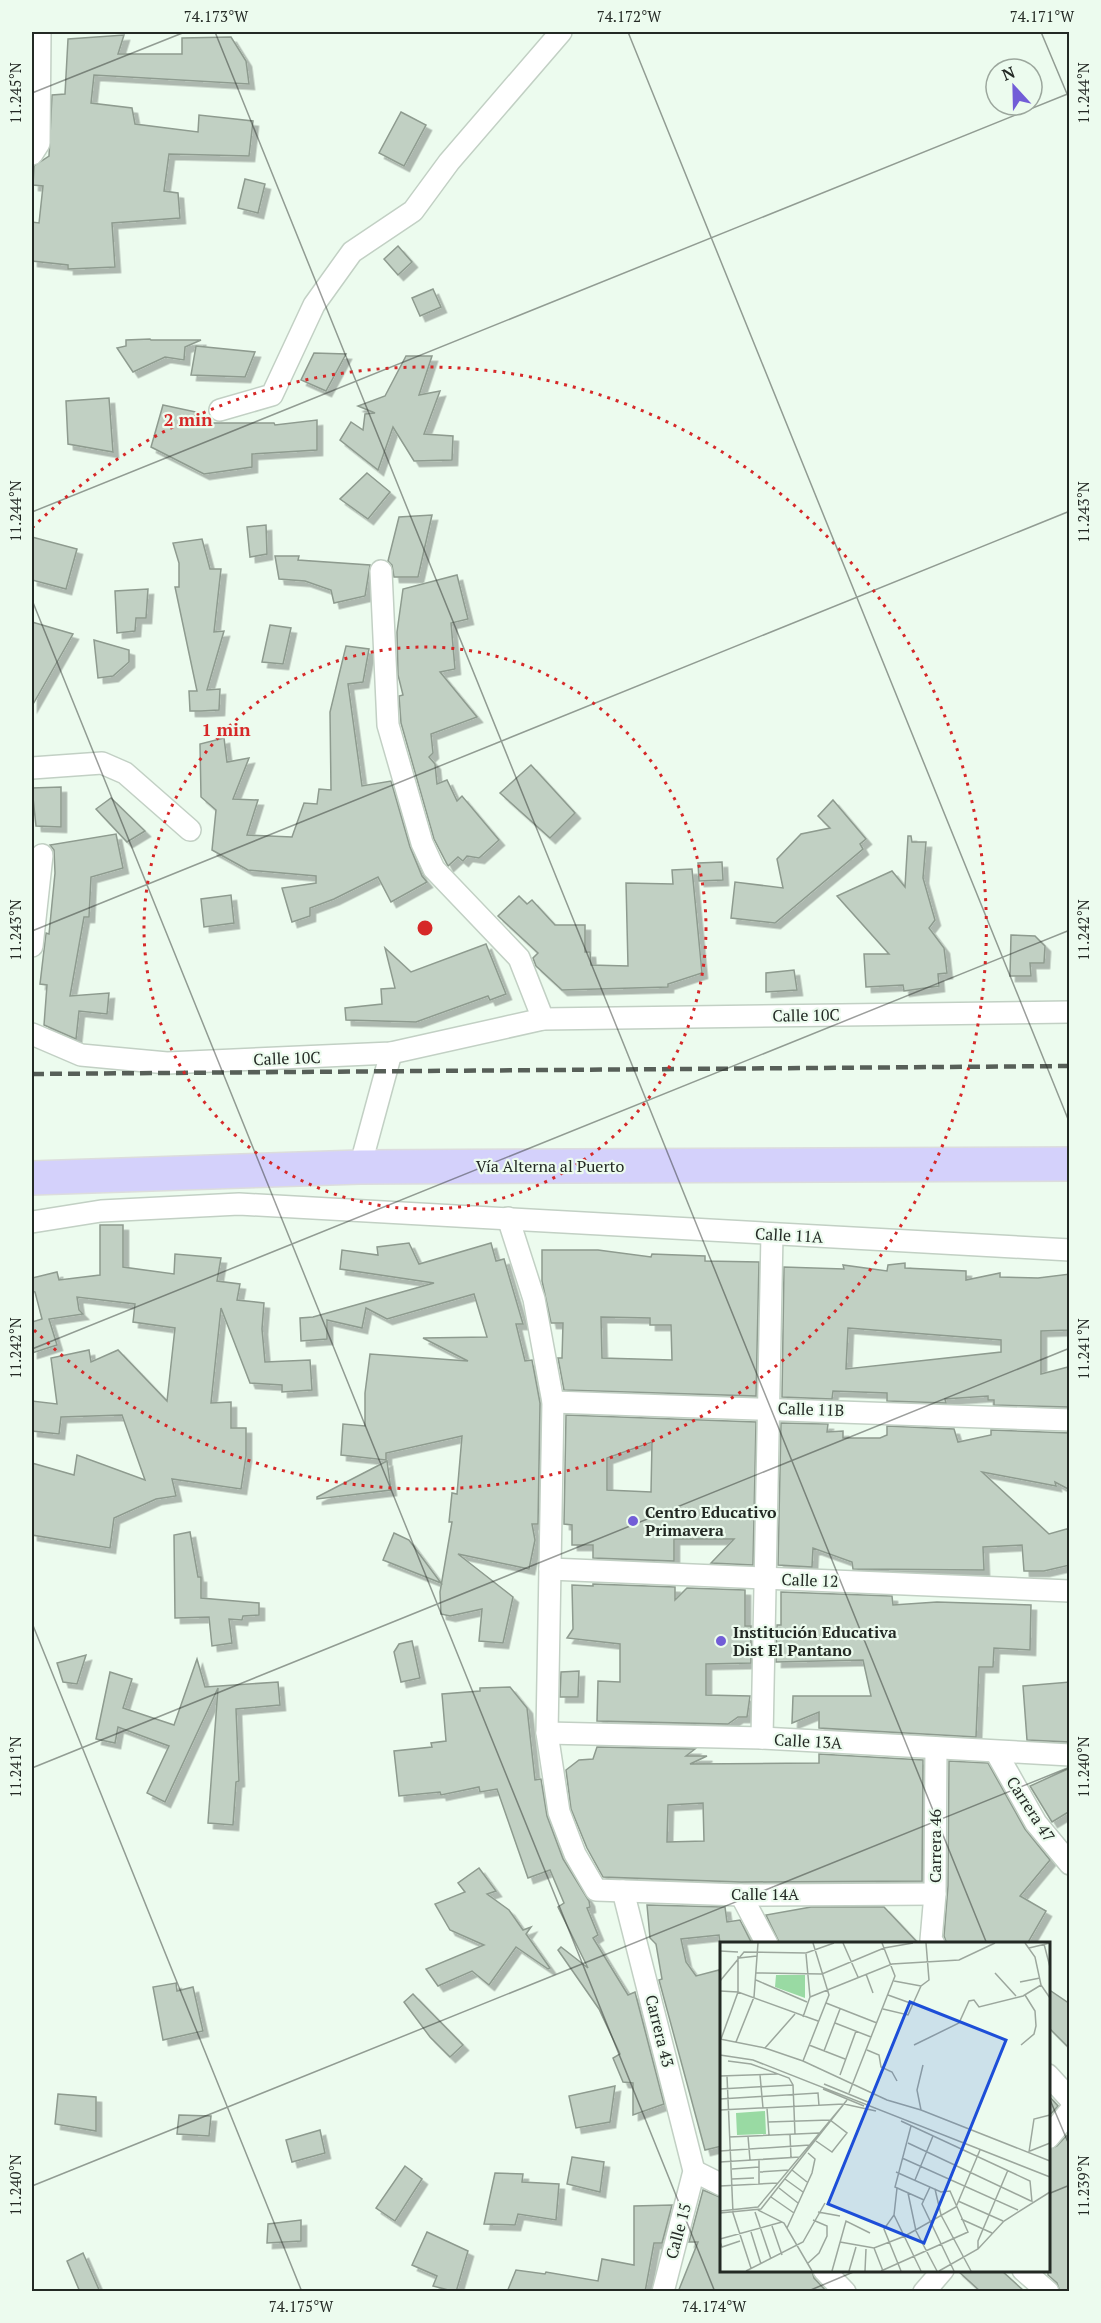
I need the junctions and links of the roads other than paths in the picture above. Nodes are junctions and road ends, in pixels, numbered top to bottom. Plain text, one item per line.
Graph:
1 (40, 32) edge
2 (561, 32) edge
3 (32, 154) edge
4 (220, 410) dead end
5 (381, 571) dead end
6 (32, 768) edge
7 (190, 830) dead end
8 (42, 855) dead end
9 (32, 946) edge
10 (1070, 1012) edge
11 (543, 1019) junction
12 (32, 1034) edge
13 (391, 1053) junction
14 (32, 1160) edge
15 (1070, 1164) edge
16 (360, 1167) junction
17 (104, 1176) junction
18 (32, 1178) edge
19 (32, 1196) edge
20 (508, 1218) junction
21 (32, 1222) edge
22 (772, 1234) junction
23 (1070, 1250) edge
24 (553, 1401) junction
25 (771, 1407) junction
26 (1070, 1420) edge
27 (550, 1569) junction
28 (765, 1578) junction
29 (1070, 1591) edge
30 (547, 1733) junction
31 (762, 1738) junction
32 (936, 1748) junction
33 (996, 1752) junction
34 (1070, 1755) edge
35 (1070, 1864) edge
36 (623, 1891) junction
37 (935, 1894) junction
38 (741, 1895) junction
39 (766, 1942) edge
40 (932, 1942) edge
41 (1050, 2077) edge
42 (1070, 2099) edge
43 (1070, 2111) edge
44 (1050, 2136) edge
45 (694, 2171) junction
46 (720, 2184) edge
47 (825, 2272) edge
48 (942, 2272) edge
49 (1024, 2272) edge
50 (663, 2292) edge
51 (845, 2292) edge
52 (924, 2292) edge
53 (1048, 2292) edge

1 - 3 street
2 - 4 street
5 - 11 street
6 - 7 street
8 - 9 street
10 - 11 street, Calle 10C
11 - 13 street, Calle 10C
12 - 13 street, Calle 10C
13 - 16 street
14 - 17 main road
15 - 16 main road, Vía Alterna al Puerto
16 - 17 main road, Vía Alterna al Puerto
17 - 18 main road, Vía Alterna al Puerto
17 - 19 main road
20 - 21 street, Calle 11A
20 - 22 street, Calle 11A
20 - 24 street
22 - 23 street, Calle 11A
22 - 25 street
24 - 25 street, Calle 11B
24 - 27 street
25 - 26 street, Calle 11B
25 - 28 street
27 - 28 street, Calle 12
27 - 30 street
28 - 29 street, Calle 12
28 - 31 street
30 - 31 street, Calle 13A
30 - 36 street, Calle 14A
31 - 32 street, Calle 13A
32 - 33 street, Calle 13A
32 - 37 street, Carrera 46
33 - 34 street, Calle 13A
33 - 35 street, Carrera 47
36 - 38 street, Calle 14A
36 - 45 street, Carrera 43
37 - 38 street, Calle 14A
37 - 40 street, Carrera 46
38 - 39 street
41 - 42 street
43 - 44 street
45 - 46 street
45 - 50 street, Calle 15
47 - 51 street
48 - 52 street
49 - 53 street

